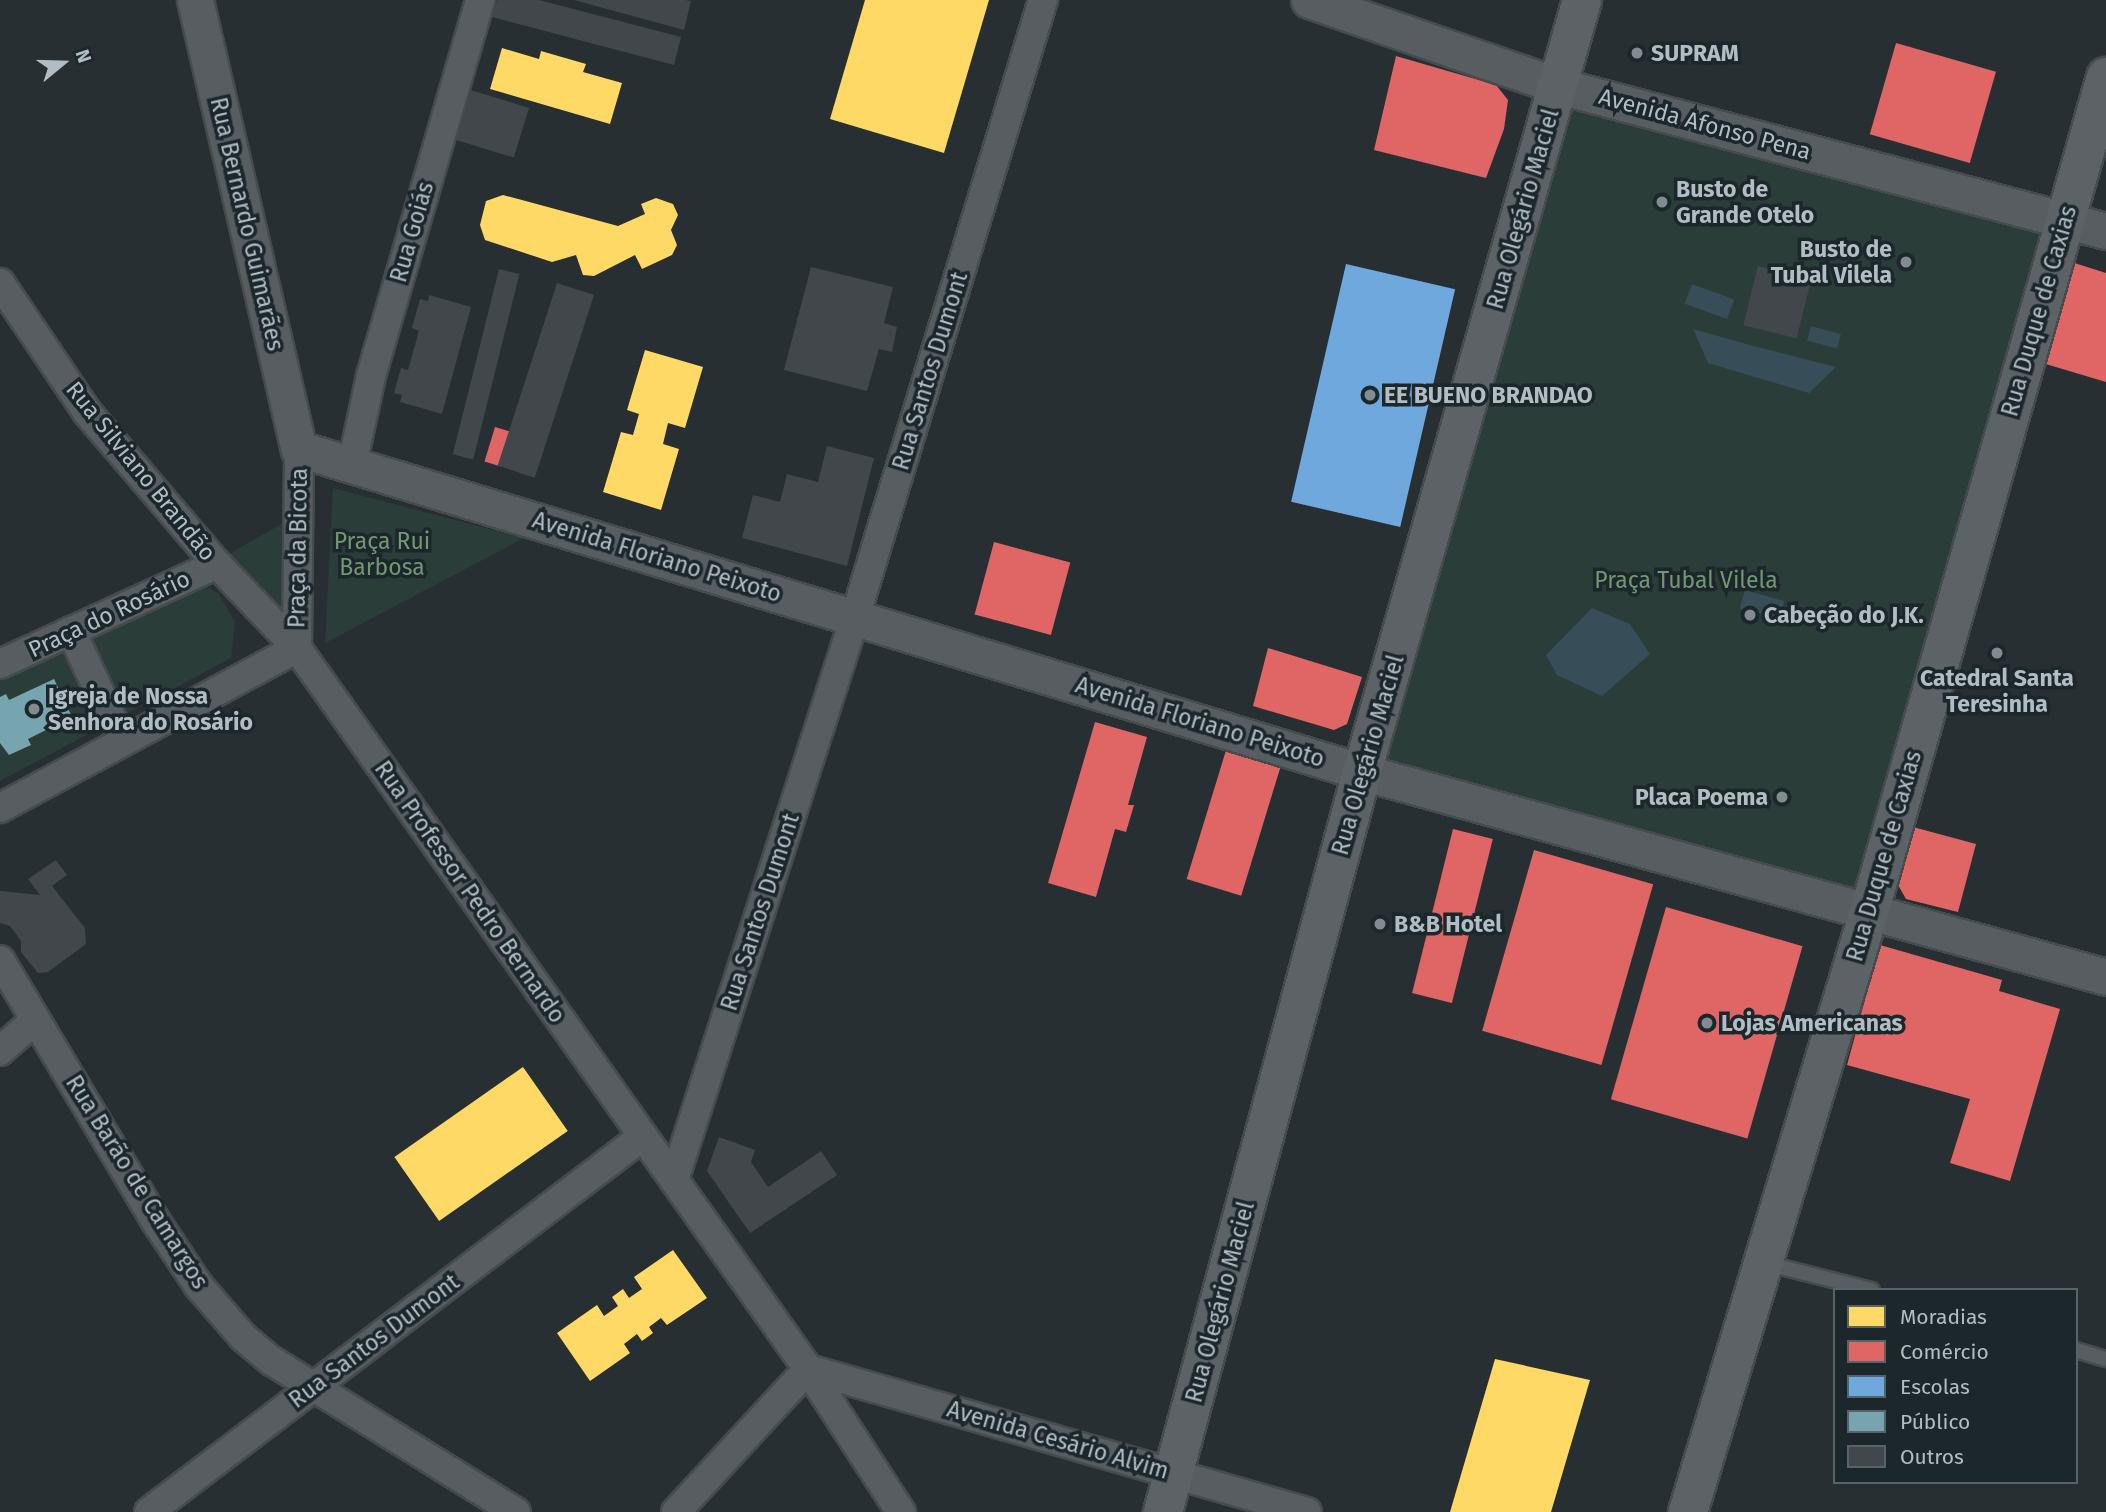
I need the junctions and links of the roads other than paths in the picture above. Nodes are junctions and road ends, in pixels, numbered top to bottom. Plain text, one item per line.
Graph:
1 (195, 0) edge
2 (480, 0) edge
3 (1043, 0) edge
4 (1309, 0) edge
5 (1582, 0) edge
6 (2106, 77) edge
7 (1559, 86) junction
8 (2064, 219) junction
9 (2106, 230) edge
10 (0, 283) edge
11 (299, 449) junction
12 (352, 466) junction
13 (217, 564) junction
14 (855, 617) junction
15 (71, 631) junction
16 (297, 648) junction
17 (0, 664) edge
18 (113, 721) dead end
19 (1362, 772) junction
20 (0, 807) edge
21 (1870, 909) junction
22 (0, 960) edge
23 (2106, 977) edge
24 (35, 1020) junction
25 (0, 1051) edge
26 (642, 1137) junction
27 (674, 1180) junction
28 (1764, 1262) junction
29 (1864, 1288) edge
30 (2078, 1351) edge
31 (2106, 1359) edge
32 (808, 1368) junction
33 (314, 1387) junction
34 (1174, 1474) junction
35 (149, 1512) edge
36 (516, 1512) edge
37 (676, 1512) edge
38 (901, 1512) edge
39 (1163, 1512) edge
40 (1307, 1512) edge
41 (1688, 1512) edge

1 - 11 street, Rua Bernardo Guimarães
2 - 12 street, Rua Goiás
3 - 14 street, Rua Santos Dumont
4 - 7 street, Avenida Afonso Pena
5 - 7 main road, Rua Olegário Maciel
6 - 8 main road, Rua Duque de Caxias
7 - 8 street, Avenida Afonso Pena
7 - 19 main road, Rua Olegário Maciel
8 - 9 street, Avenida Afonso Pena
8 - 21 main road, Rua Duque de Caxias
10 - 13 street, Rua Silviano Brandão
11 - 12 street, Avenida Floriano Peixoto
11 - 16 street, Praça da Bicota
12 - 14 street, Avenida Floriano Peixoto
13 - 15 street, Praça do Rosário
13 - 16 street, Rua Silviano Brandão
14 - 19 street, Avenida Floriano Peixoto
14 - 27 street, Rua Santos Dumont
15 - 17 street, Praça do Rosário
15 - 18 street
16 - 20 street
16 - 26 street, Rua Professor Pedro Bernardo
19 - 21 street, Avenida Floriano Peixoto
19 - 34 main road, Rua Olegário Maciel
21 - 23 street, Avenida Floriano Peixoto
21 - 28 main road, Rua Duque de Caxias
22 - 24 street, Rua Barão de Camargos
24 - 25 street
24 - 33 street, Rua Barão de Camargos
26 - 27 street
26 - 33 street, Rua Santos Dumont
27 - 32 street
28 - 29 lane
28 - 41 main road, Rua Duque de Caxias
30 - 31 lane
32 - 34 street, Avenida Cesário Alvim
32 - 37 street
32 - 38 street
33 - 35 street, Rua Santos Dumont
33 - 36 street, Rua Barão de Camargos
34 - 39 main road, Rua Olegário Maciel
34 - 40 street, Avenida Cesário Alvim

